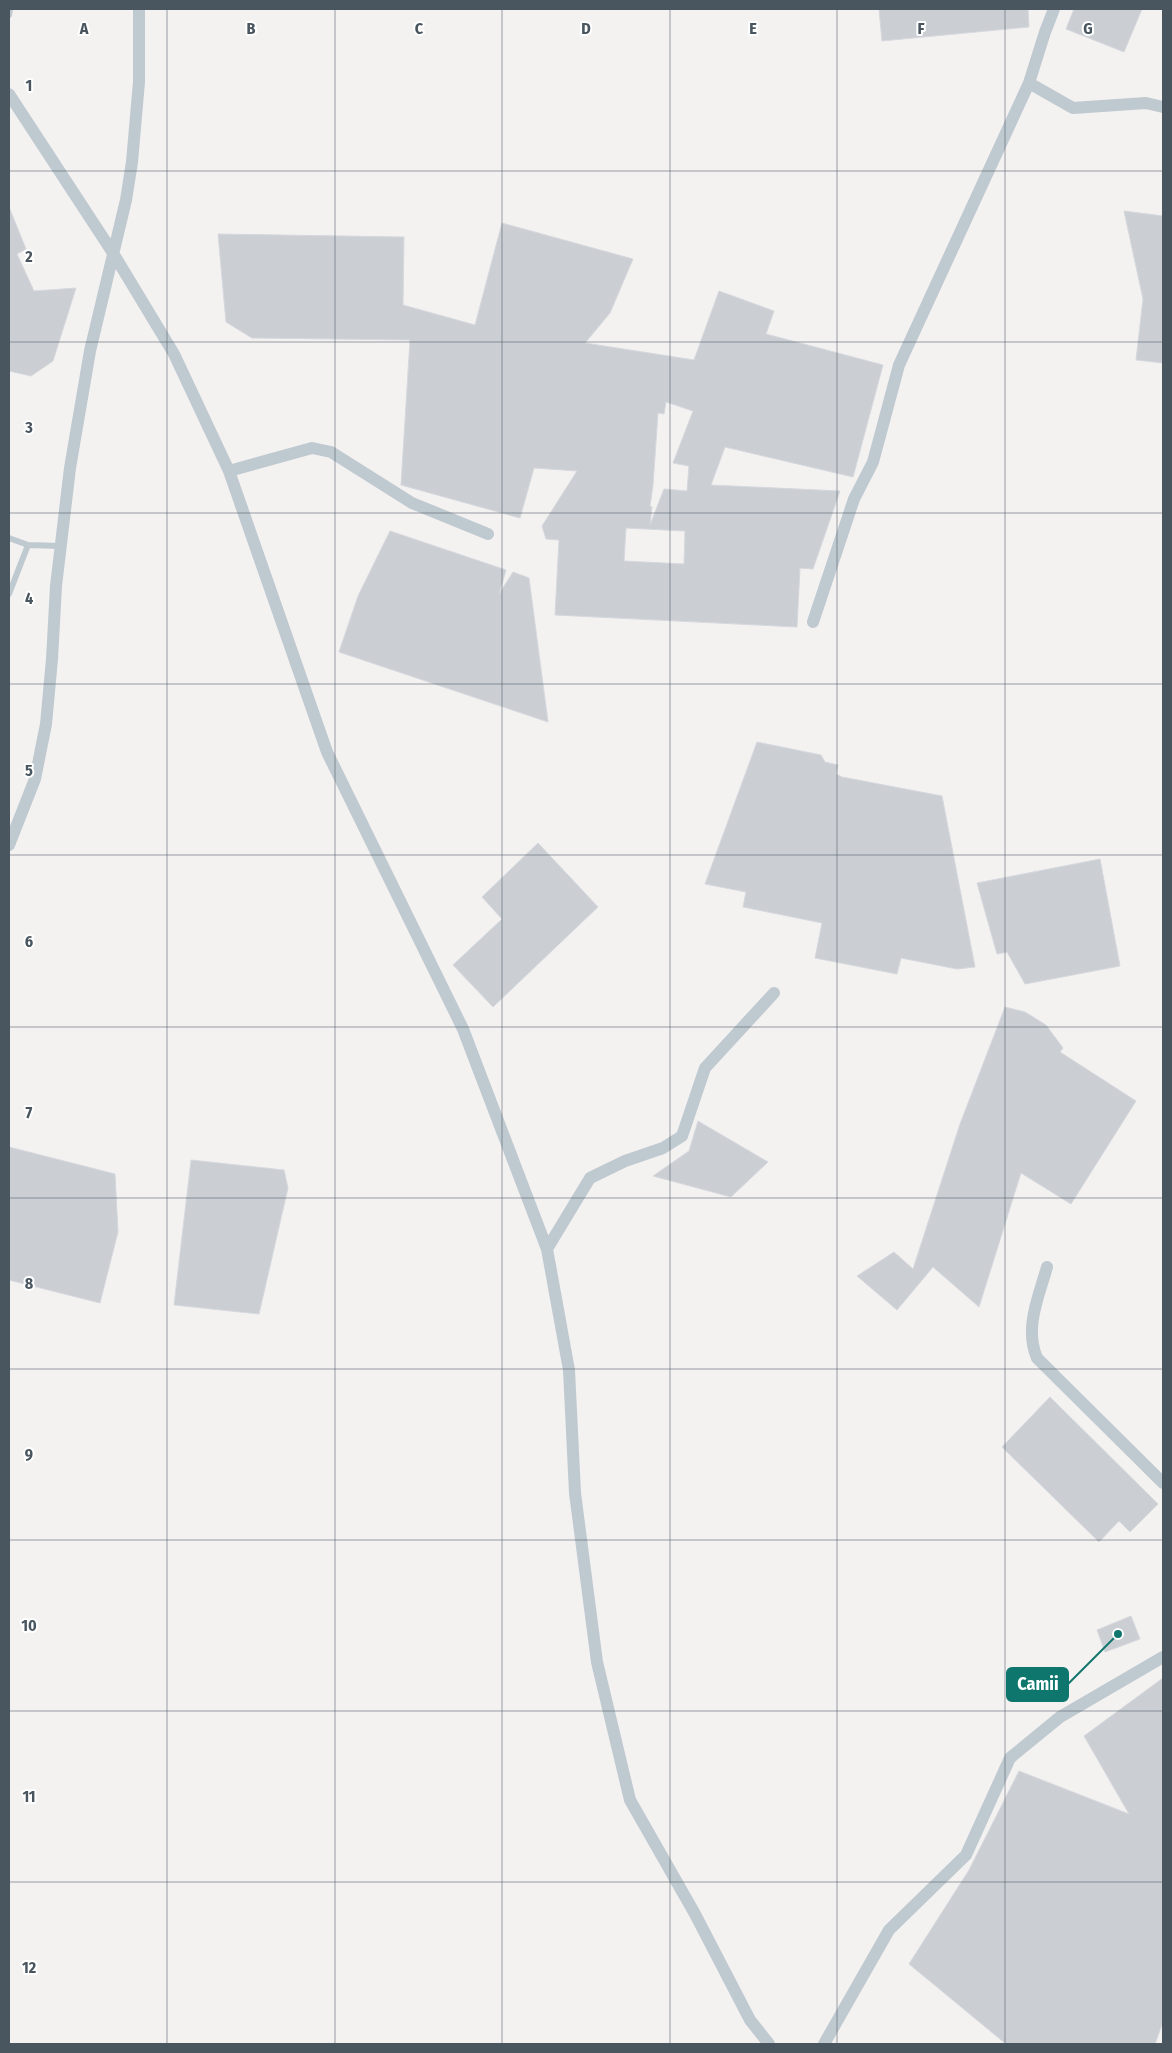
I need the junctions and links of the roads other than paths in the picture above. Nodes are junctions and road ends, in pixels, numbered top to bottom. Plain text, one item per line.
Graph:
1 (10, 9) edge
2 (139, 9) edge
3 (1054, 9) edge
4 (9, 15) edge
5 (1029, 82) junction
6 (9, 94) edge
7 (1163, 107) edge
8 (113, 253) junction
9 (229, 471) junction
10 (488, 534) dead end
11 (9, 538) edge
12 (28, 545) junction
13 (60, 546) junction
14 (9, 594) edge
15 (813, 622) dead end
16 (9, 845) edge
17 (774, 993) dead end
18 (547, 1249) junction
19 (1047, 1267) dead end
20 (1163, 1483) edge
21 (1163, 1657) edge
22 (769, 2044) edge
23 (824, 2044) edge

1 - 4 lane
2 - 8 street
3 - 5 street
5 - 7 street
5 - 15 street
6 - 8 street
8 - 9 street
8 - 13 street
9 - 10 street
9 - 18 street
11 - 12 lane
12 - 13 lane
12 - 14 lane
13 - 16 street
17 - 18 street
18 - 22 street
19 - 20 street
21 - 23 street

